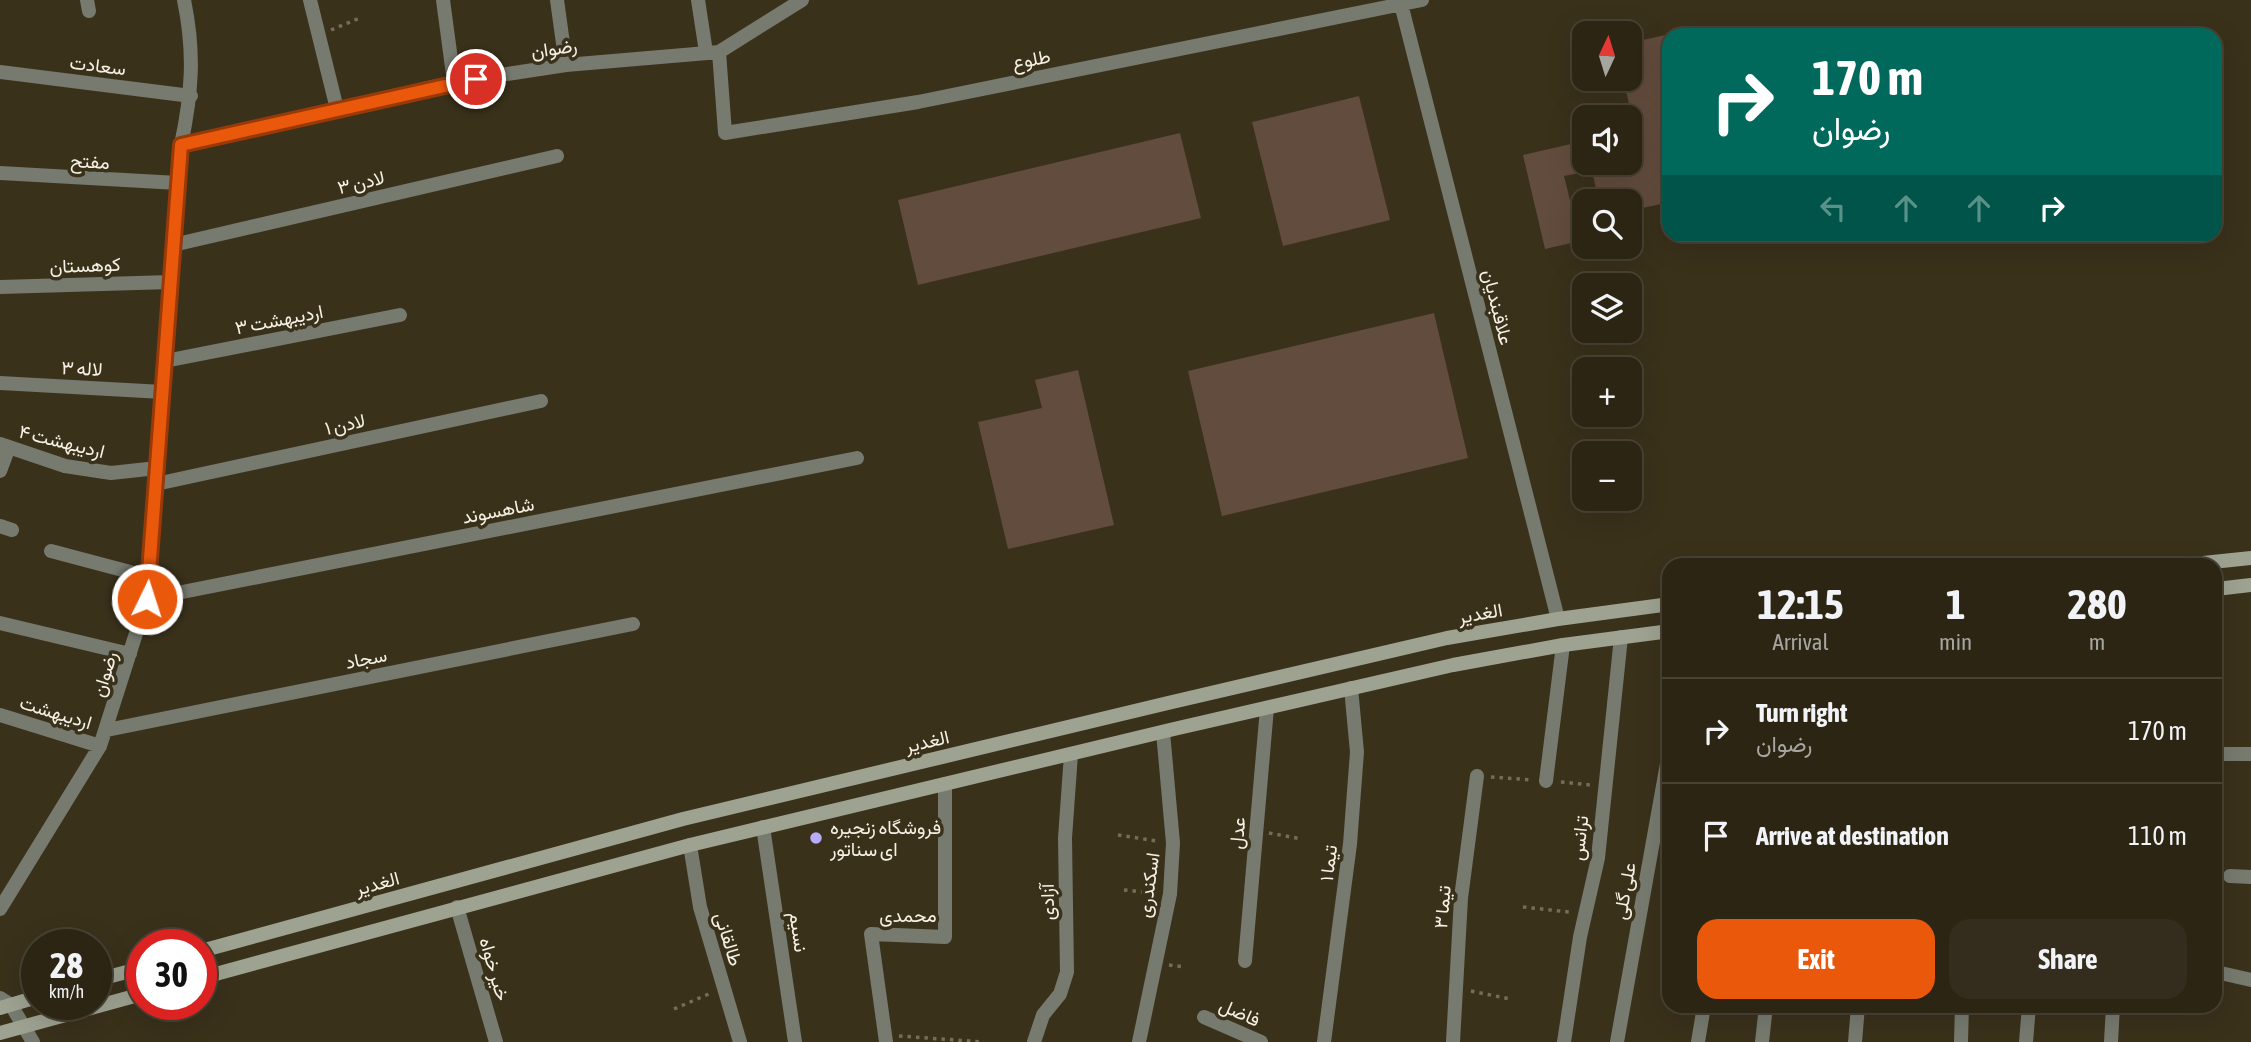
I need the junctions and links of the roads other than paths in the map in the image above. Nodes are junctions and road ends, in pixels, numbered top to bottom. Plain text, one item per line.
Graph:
1 (184, 0) edge
2 (310, 0) edge
3 (443, 0) edge
4 (557, 0) edge
5 (698, 0) edge
6 (802, 0) edge
7 (1422, 0) edge
8 (1401, 4) junction
9 (712, 52) junction
10 (566, 65) junction
11 (0, 72) edge
12 (454, 82) junction
13 (191, 96) junction
14 (337, 109) junction
15 (181, 145) junction
16 (557, 156) dead end
17 (0, 173) edge
18 (178, 183) junction
19 (173, 245) junction
20 (171, 282) junction
21 (0, 287) edge
22 (400, 315) dead end
23 (165, 361) junction
24 (0, 383) edge
25 (163, 392) junction
26 (541, 401) dead end
27 (4, 446) edge
28 (857, 458) dead end
29 (157, 468) junction
30 (0, 471) edge
31 (156, 484) junction
32 (51, 551) dead end
33 (2251, 558) edge
34 (2222, 561) edge
35 (149, 577) junction
36 (2251, 584) edge
37 (2222, 588) edge
38 (147, 599) junction
39 (1662, 605) edge
40 (1558, 619) junction
41 (0, 624) edge
42 (633, 625) dead end
43 (1662, 632) edge
44 (1621, 637) junction
45 (1563, 645) junction
46 (130, 654) junction
47 (1351, 688) junction
48 (1267, 708) junction
49 (0, 715) edge
50 (107, 730) junction
51 (1163, 732) junction
52 (100, 746) junction
53 (1071, 754) junction
54 (2222, 754) edge
55 (2251, 754) edge
56 (1478, 776) dead end
57 (1546, 781) dead end
58 (945, 784) junction
59 (1662, 792) edge
60 (763, 827) junction
61 (690, 845) junction
62 (2230, 876) dead end
63 (2251, 877) edge
64 (457, 907) junction
65 (0, 909) edge
66 (217, 947) edge
67 (1245, 961) dead end
68 (2222, 973) edge
69 (217, 974) edge
70 (2251, 980) edge
71 (126, 999) edge
72 (4, 1004) edge
73 (1703, 1013) edge
74 (1765, 1013) edge
75 (1857, 1013) edge
76 (1962, 1013) edge
77 (2028, 1013) edge
78 (2113, 1013) edge
79 (1204, 1017) dead end
80 (24, 1028) junction
81 (0, 1033) edge
82 (885, 1039) edge
83 (33, 1042) edge
84 (496, 1042) edge
85 (740, 1042) edge
86 (795, 1042) edge
87 (1034, 1042) edge
88 (1139, 1042) edge
89 (1261, 1042) edge
90 (1324, 1042) edge
91 (1453, 1042) edge
92 (1564, 1042) edge
93 (1617, 1042) edge
94 (1698, 1042) edge
95 (1762, 1042) edge
96 (1855, 1042) edge
97 (1961, 1042) edge
98 (2026, 1042) edge
99 (2111, 1042) edge

1 - 13 street
2 - 14 street
3 - 12 street
4 - 10 street
5 - 9 street
6 - 9 street, رضوان
7 - 8 street, طلوع
8 - 9 street, طلوع
8 - 40 street, علاقبندیان
9 - 10 street, رضوان
10 - 12 street, رضوان
11 - 13 street, سعادت
12 - 14 street, رضوان
13 - 15 street
14 - 15 street, رضوان
15 - 18 street, رضوان
16 - 19 street, لادن ۳
17 - 18 street, مفتح
18 - 19 street, رضوان
19 - 20 street, رضوان
20 - 21 street, کوهستان
20 - 23 street, رضوان
22 - 23 street, اردیبهشت ۳
23 - 25 street, رضوان
24 - 25 street, لاله ۳
25 - 29 street, رضوان
26 - 31 street, لادن ۱
27 - 29 street, اردیبهشت ۴
27 - 30 street
28 - 38 street, شاهسوند
29 - 31 street, رضوان
31 - 35 street, رضوان
32 - 35 street
33 - 34 main road
35 - 38 street, رضوان
36 - 37 main road
38 - 46 street, رضوان
39 - 40 main road, الغدیر
40 - 45 main road
40 - 66 main road, الغدیر
41 - 46 street
42 - 50 street, سجاد
43 - 44 main road
44 - 45 main road
44 - 92 street, ترانس
45 - 47 main road
45 - 57 street
46 - 50 street, رضوان
47 - 48 main road
47 - 90 street, تیما ۱
48 - 51 main road
48 - 67 street, عدل
49 - 52 street, اردیبهشت
50 - 52 street, رضوان
51 - 53 main road
51 - 88 street, اسکندری
52 - 65 street, رضوان
53 - 58 main road
53 - 87 street, آزادی
54 - 55 street
56 - 91 street, تیما ۳
58 - 60 main road
58 - 82 street, محمدی
59 - 93 street, علی گلی
60 - 61 main road
60 - 86 street, نسیم
61 - 64 main road
61 - 85 street, طالقانی
62 - 63 street
64 - 69 main road
64 - 84 street, خیر خواه
68 - 70 street
71 - 80 main road
72 - 80 street
73 - 94 street
74 - 95 street
75 - 96 street
76 - 97 street
77 - 98 street
78 - 99 street
79 - 89 street, فاضل
80 - 81 main road
80 - 83 street

